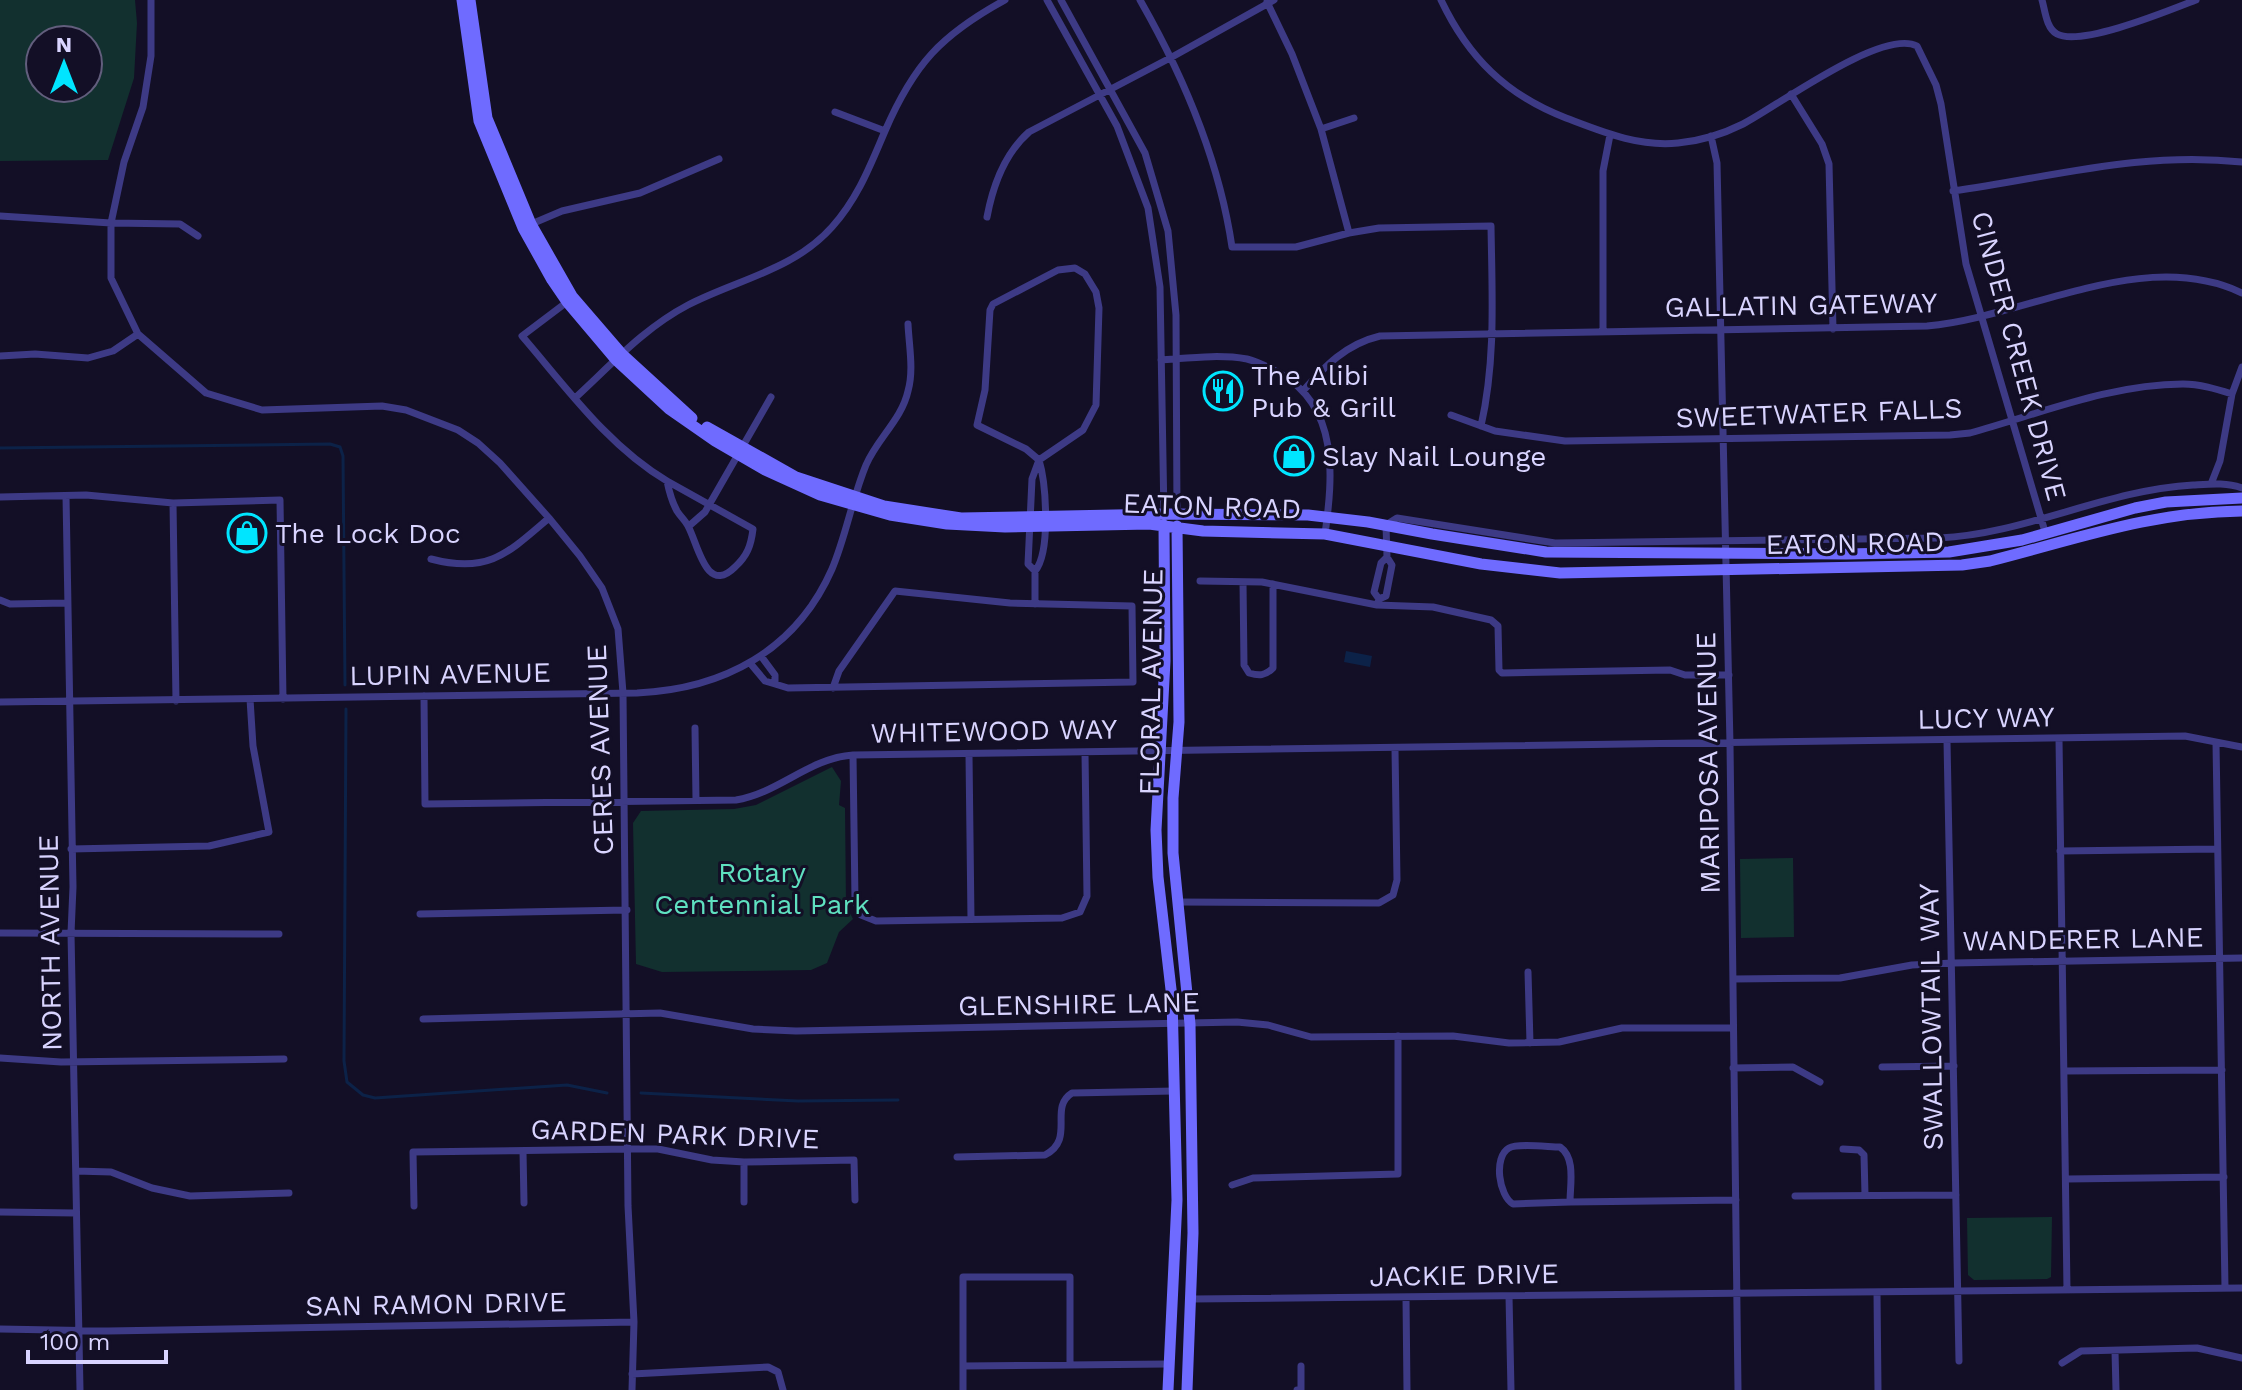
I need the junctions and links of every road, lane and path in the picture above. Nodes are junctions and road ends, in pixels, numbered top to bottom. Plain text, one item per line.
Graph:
1 (151, 0) edge
2 (462, 0) edge
3 (470, 0) edge
4 (1005, 0) edge
5 (1047, 0) edge
6 (1061, 0) edge
7 (1140, 0) edge
8 (1441, 0) edge
9 (2042, 0) edge
10 (2196, 0) edge
11 (1270, 1) edge
12 (1172, 57) junction
13 (1111, 89) junction
14 (1791, 94) junction
15 (1100, 95) junction
16 (835, 112) dead end
17 (1354, 118) dead end
18 (1321, 129) junction
19 (885, 131) junction
20 (1610, 135) junction
21 (1711, 136) junction
22 (719, 159) dead end
23 (2242, 162) edge
24 (1953, 191) junction
25 (0, 216) edge
26 (987, 217) dead end
27 (111, 223) junction
28 (527, 226) junction
29 (1349, 233) junction
30 (198, 236) dead end
31 (2242, 293) edge
32 (567, 302) junction
33 (1980, 316) junction
34 (908, 324) dead end
35 (1720, 329) junction
36 (1833, 329) junction
37 (1603, 331) junction
38 (1492, 333) junction
39 (138, 334) junction
40 (0, 356) edge
41 (619, 357) junction
42 (1176, 359) junction
43 (1161, 360) junction
44 (2242, 367) edge
45 (1303, 391) junction
46 (2232, 394) junction
47 (771, 397) dead end
48 (575, 398) junction
49 (1451, 415) dead end
50 (2011, 422) junction
51 (1481, 426) junction
52 (1722, 439) junction
53 (740, 452) junction
54 (1039, 460) junction
55 (667, 481) junction
56 (2211, 484) junction
57 (2242, 488) edge
58 (66, 496) junction
59 (0, 497) edge
60 (2242, 498) edge
61 (854, 501) junction
62 (173, 503) junction
63 (710, 504) junction
64 (2242, 511) edge
65 (1327, 517) junction
66 (549, 518) junction
67 (1164, 519) junction
68 (2040, 519) junction
69 (1177, 520) junction
70 (1044, 521) junction
71 (1030, 522) junction
72 (1386, 525) junction
73 (689, 526) junction
74 (2045, 532) junction
75 (1325, 534) junction
76 (2049, 545) junction
77 (1725, 547) junction
78 (1387, 552) junction
79 (431, 559) dead end
80 (1727, 570) junction
81 (1035, 571) junction
82 (1200, 581) dead end
83 (1243, 582) junction
84 (1273, 584) junction
85 (0, 600) edge
86 (1378, 602) junction
87 (67, 603) junction
88 (1035, 604) junction
89 (761, 656) junction
90 (750, 663) junction
91 (1729, 675) junction
92 (775, 684) junction
93 (833, 688) junction
94 (623, 693) junction
95 (424, 696) junction
96 (250, 699) junction
97 (283, 699) junction
98 (176, 701) junction
99 (0, 702) edge
100 (68, 702) junction
101 (695, 728) dead end
102 (2059, 739) junction
103 (1947, 741) junction
104 (2216, 743) junction
105 (1730, 744) junction
106 (2242, 747) edge
107 (1395, 749) junction
108 (1177, 750) junction
109 (1159, 751) junction
110 (1085, 753) junction
111 (853, 755) junction
112 (969, 755) junction
113 (696, 800) junction
114 (624, 801) junction
115 (71, 849) junction
116 (2216, 849) junction
117 (2060, 851) junction
118 (1177, 902) junction
119 (627, 910) junction
120 (420, 914) dead end
121 (971, 919) junction
122 (0, 933) edge
123 (71, 933) junction
124 (279, 934) dead end
125 (2220, 958) junction
126 (2242, 958) edge
127 (2061, 961) junction
128 (1953, 963) junction
129 (1528, 972) dead end
130 (1733, 979) junction
131 (628, 1013) junction
132 (423, 1019) dead end
133 (1190, 1024) junction
134 (1173, 1025) junction
135 (1732, 1028) junction
136 (1398, 1036) junction
137 (1530, 1043) junction
138 (0, 1058) edge
139 (284, 1059) dead end
140 (74, 1062) junction
141 (1954, 1066) junction
142 (1882, 1067) dead end
143 (1733, 1068) junction
144 (2222, 1070) junction
145 (2064, 1071) junction
146 (1820, 1082) dead end
147 (1174, 1091) junction
148 (629, 1149) junction
149 (1843, 1149) dead end
150 (523, 1151) junction
151 (957, 1157) dead end
152 (744, 1162) junction
153 (76, 1171) junction
154 (2224, 1177) junction
155 (2067, 1179) junction
156 (1232, 1185) dead end
157 (289, 1193) dead end
158 (1865, 1195) junction
159 (1956, 1195) junction
160 (1795, 1196) dead end
161 (855, 1200) dead end
162 (1736, 1200) junction
163 (744, 1202) dead end
164 (1570, 1202) junction
165 (524, 1203) dead end
166 (414, 1206) dead end
167 (0, 1212) edge
168 (76, 1213) junction
169 (2225, 1288) junction
170 (2242, 1288) edge
171 (2067, 1290) junction
172 (1958, 1292) junction
173 (1877, 1293) junction
174 (1737, 1294) junction
175 (1509, 1296) junction
176 (1406, 1298) junction
177 (1192, 1299) junction
178 (634, 1322) junction
179 (0, 1329) edge
180 (79, 1331) junction
181 (2115, 1351) junction
182 (2242, 1358) edge
183 (1959, 1361) dead end
184 (2062, 1363) dead end
185 (1070, 1364) junction
186 (1168, 1364) junction
187 (963, 1366) junction
188 (1301, 1366) dead end
189 (632, 1374) junction
190 (80, 1390) edge
191 (632, 1390) edge
192 (783, 1390) edge
193 (963, 1390) edge
194 (1168, 1390) edge
195 (1187, 1390) edge
196 (1297, 1390) edge
197 (1407, 1390) edge
198 (1511, 1390) edge
199 (1738, 1390) edge
200 (1878, 1390) edge
201 (2116, 1390) edge

1 - 27 street, CERES AVENUE
2 - 28 street, EATON ROAD
3 - 28 street
4 - 19 street
5 - 15 street, FLORAL AVENUE
6 - 13 street, FLORAL AVENUE
7 - 12 street
8 - 20 street
9 - 10 street
11 - 12 street
11 - 18 street
12 - 13 street
12 - 29 street
13 - 15 street
13 - 42 street, FLORAL AVENUE
14 - 21 street
14 - 24 street, CINDER CREEK DRIVE
14 - 36 street
15 - 26 street
15 - 43 street, FLORAL AVENUE
16 - 19 street
17 - 18 street
18 - 29 street
19 - 41 street
20 - 21 street
20 - 37 street
21 - 35 street, MARIPOSA AVENUE
22 - 28 street
23 - 24 street
24 - 33 street, CINDER CREEK DRIVE
25 - 27 street
27 - 30 street
27 - 39 street, CERES AVENUE
28 - 32 street, EATON ROAD
28 - 41 street
29 - 38 street
31 - 33 street, GALLATIN GATEWAY
32 - 41 street, EATON ROAD
32 - 48 street
33 - 36 street, GALLATIN GATEWAY
33 - 50 street, CINDER CREEK DRIVE
34 - 61 street, LUPIN AVENUE
35 - 36 street, GALLATIN GATEWAY
35 - 37 street, GALLATIN GATEWAY
35 - 52 street, MARIPOSA AVENUE
37 - 38 street, GALLATIN GATEWAY
38 - 45 street, GALLATIN GATEWAY
38 - 51 street
39 - 40 street
39 - 66 street, CERES AVENUE
41 - 48 street
41 - 53 street, EATON ROAD
42 - 43 street
42 - 45 street
42 - 69 street, FLORAL AVENUE
43 - 67 street, FLORAL AVENUE
44 - 46 street
45 - 65 street
46 - 50 street, SWEETWATER FALLS
46 - 56 street
47 - 53 street
48 - 55 street
49 - 51 street, SWEETWATER FALLS
50 - 52 street, SWEETWATER FALLS
50 - 68 street, CINDER CREEK DRIVE
51 - 52 street, SWEETWATER FALLS
52 - 77 street, MARIPOSA AVENUE
53 - 61 street, EATON ROAD
53 - 63 street
54 - 54 street
54 - 70 street
54 - 71 street
55 - 63 street
55 - 73 street
56 - 57 street, EATON ROAD
56 - 68 street, EATON ROAD
58 - 59 street
58 - 62 street
58 - 87 street, NORTH AVENUE
60 - 74 street, EATON ROAD
61 - 71 street, EATON ROAD
61 - 89 street, LUPIN AVENUE
62 - 97 street
62 - 98 street
63 - 73 street
63 - 73 street
64 - 76 street, EATON ROAD
65 - 69 street, EATON ROAD
65 - 72 street, EATON ROAD
65 - 75 street
66 - 79 street
66 - 94 street, CERES AVENUE
67 - 69 street, EATON ROAD
67 - 70 street, EATON ROAD
67 - 109 street, FLORAL AVENUE
68 - 74 street, CINDER CREEK DRIVE
68 - 77 street, EATON ROAD
69 - 75 street, EATON ROAD
69 - 108 street, FLORAL AVENUE
70 - 71 street, EATON ROAD
70 - 81 street
71 - 81 street
72 - 77 street, EATON ROAD
72 - 78 street
74 - 76 street, CINDER CREEK DRIVE
74 - 77 street, EATON ROAD
75 - 78 street, EATON ROAD
76 - 80 street, EATON ROAD
77 - 80 street, MARIPOSA AVENUE
78 - 80 street, EATON ROAD
78 - 86 street
80 - 91 street, MARIPOSA AVENUE
81 - 88 street
82 - 83 street
83 - 84 street
83 - 84 street
84 - 86 street
85 - 87 street
86 - 91 street
87 - 100 street, NORTH AVENUE
88 - 93 street
88 - 93 street
89 - 90 street, LUPIN AVENUE
89 - 92 street
90 - 92 street
90 - 94 street, LUPIN AVENUE
91 - 105 street, MARIPOSA AVENUE
92 - 93 street
94 - 95 street, LUPIN AVENUE
94 - 114 street, CERES AVENUE
95 - 97 street, LUPIN AVENUE
95 - 114 street, WHITEWOOD WAY
96 - 97 street, LUPIN AVENUE
96 - 98 street, LUPIN AVENUE
96 - 115 street
98 - 100 street, LUPIN AVENUE
99 - 100 street, LUPIN AVENUE
100 - 115 street, NORTH AVENUE
101 - 113 street
102 - 103 street, LUCY WAY
102 - 104 street, LUCY WAY
102 - 117 street
103 - 105 street, LUCY WAY
103 - 128 street, SWALLOWTAIL WAY
104 - 106 street, LUCY WAY
104 - 116 street
105 - 107 street, WHITEWOOD WAY
105 - 130 street, MARIPOSA AVENUE
107 - 108 street, WHITEWOOD WAY
107 - 118 street
108 - 109 street, WHITEWOOD WAY
108 - 118 street, FLORAL AVENUE
109 - 110 street, WHITEWOOD WAY
109 - 134 street, FLORAL AVENUE
110 - 112 street, WHITEWOOD WAY
110 - 121 street
111 - 112 street, WHITEWOOD WAY
111 - 113 street, WHITEWOOD WAY
111 - 121 street
112 - 121 street
113 - 114 street, WHITEWOOD WAY
114 - 119 street, CERES AVENUE
115 - 123 street, NORTH AVENUE
116 - 117 street
116 - 125 street
117 - 127 street
118 - 133 street, FLORAL AVENUE
119 - 120 street
119 - 131 street, CERES AVENUE
122 - 123 street
123 - 124 street
123 - 140 street, NORTH AVENUE
125 - 126 street, WANDERER LANE
125 - 127 street, WANDERER LANE
125 - 144 street
127 - 128 street, WANDERER LANE
127 - 145 street
128 - 130 street, WANDERER LANE
128 - 141 street, SWALLOWTAIL WAY
129 - 137 street
130 - 135 street, MARIPOSA AVENUE
131 - 132 street, GLENSHIRE LANE
131 - 134 street, GLENSHIRE LANE
131 - 148 street, CERES AVENUE
133 - 134 street, GLENSHIRE LANE
133 - 136 street, GLENSHIRE LANE
133 - 177 street, FLORAL AVENUE
134 - 147 street, FLORAL AVENUE
135 - 137 street, GLENSHIRE LANE
135 - 143 street, MARIPOSA AVENUE
136 - 137 street, GLENSHIRE LANE
136 - 156 street
138 - 140 street
139 - 140 street
140 - 153 street, NORTH AVENUE
141 - 142 street
141 - 159 street, SWALLOWTAIL WAY
143 - 146 street
143 - 162 street, MARIPOSA AVENUE
144 - 145 street
144 - 154 street
145 - 155 street
147 - 151 street
147 - 186 street, FLORAL AVENUE
148 - 150 street, GARDEN PARK DRIVE
148 - 152 street, GARDEN PARK DRIVE
148 - 178 street, CERES AVENUE
149 - 158 street
150 - 165 street
150 - 166 street, GARDEN PARK DRIVE
152 - 161 street, GARDEN PARK DRIVE
152 - 163 street
153 - 157 street
153 - 168 street, NORTH AVENUE
154 - 155 street
154 - 169 street
155 - 171 street
158 - 159 street
158 - 160 street
159 - 172 street, SWALLOWTAIL WAY
162 - 164 street
162 - 174 street, MARIPOSA AVENUE
164 - 164 street
167 - 168 street
168 - 180 street, NORTH AVENUE
169 - 170 street, JACKIE DRIVE
169 - 171 street, JACKIE DRIVE
171 - 172 street, JACKIE DRIVE
172 - 173 street, JACKIE DRIVE
172 - 183 street, SWALLOWTAIL WAY
173 - 174 street, JACKIE DRIVE
173 - 200 street
174 - 175 street, JACKIE DRIVE
174 - 199 street, MARIPOSA AVENUE
175 - 176 street, JACKIE DRIVE
175 - 198 street
176 - 177 street, JACKIE DRIVE
176 - 197 street
177 - 195 street, FLORAL AVENUE
178 - 180 street, SAN RAMON DRIVE
178 - 189 street, CERES AVENUE
179 - 180 street, SAN RAMON DRIVE
180 - 190 street, NORTH AVENUE
181 - 182 street
181 - 184 street
181 - 201 street
185 - 186 street
185 - 187 street
185 - 187 street
186 - 194 street, FLORAL AVENUE
187 - 193 street
188 - 196 street
189 - 191 street, CERES AVENUE
189 - 192 street

